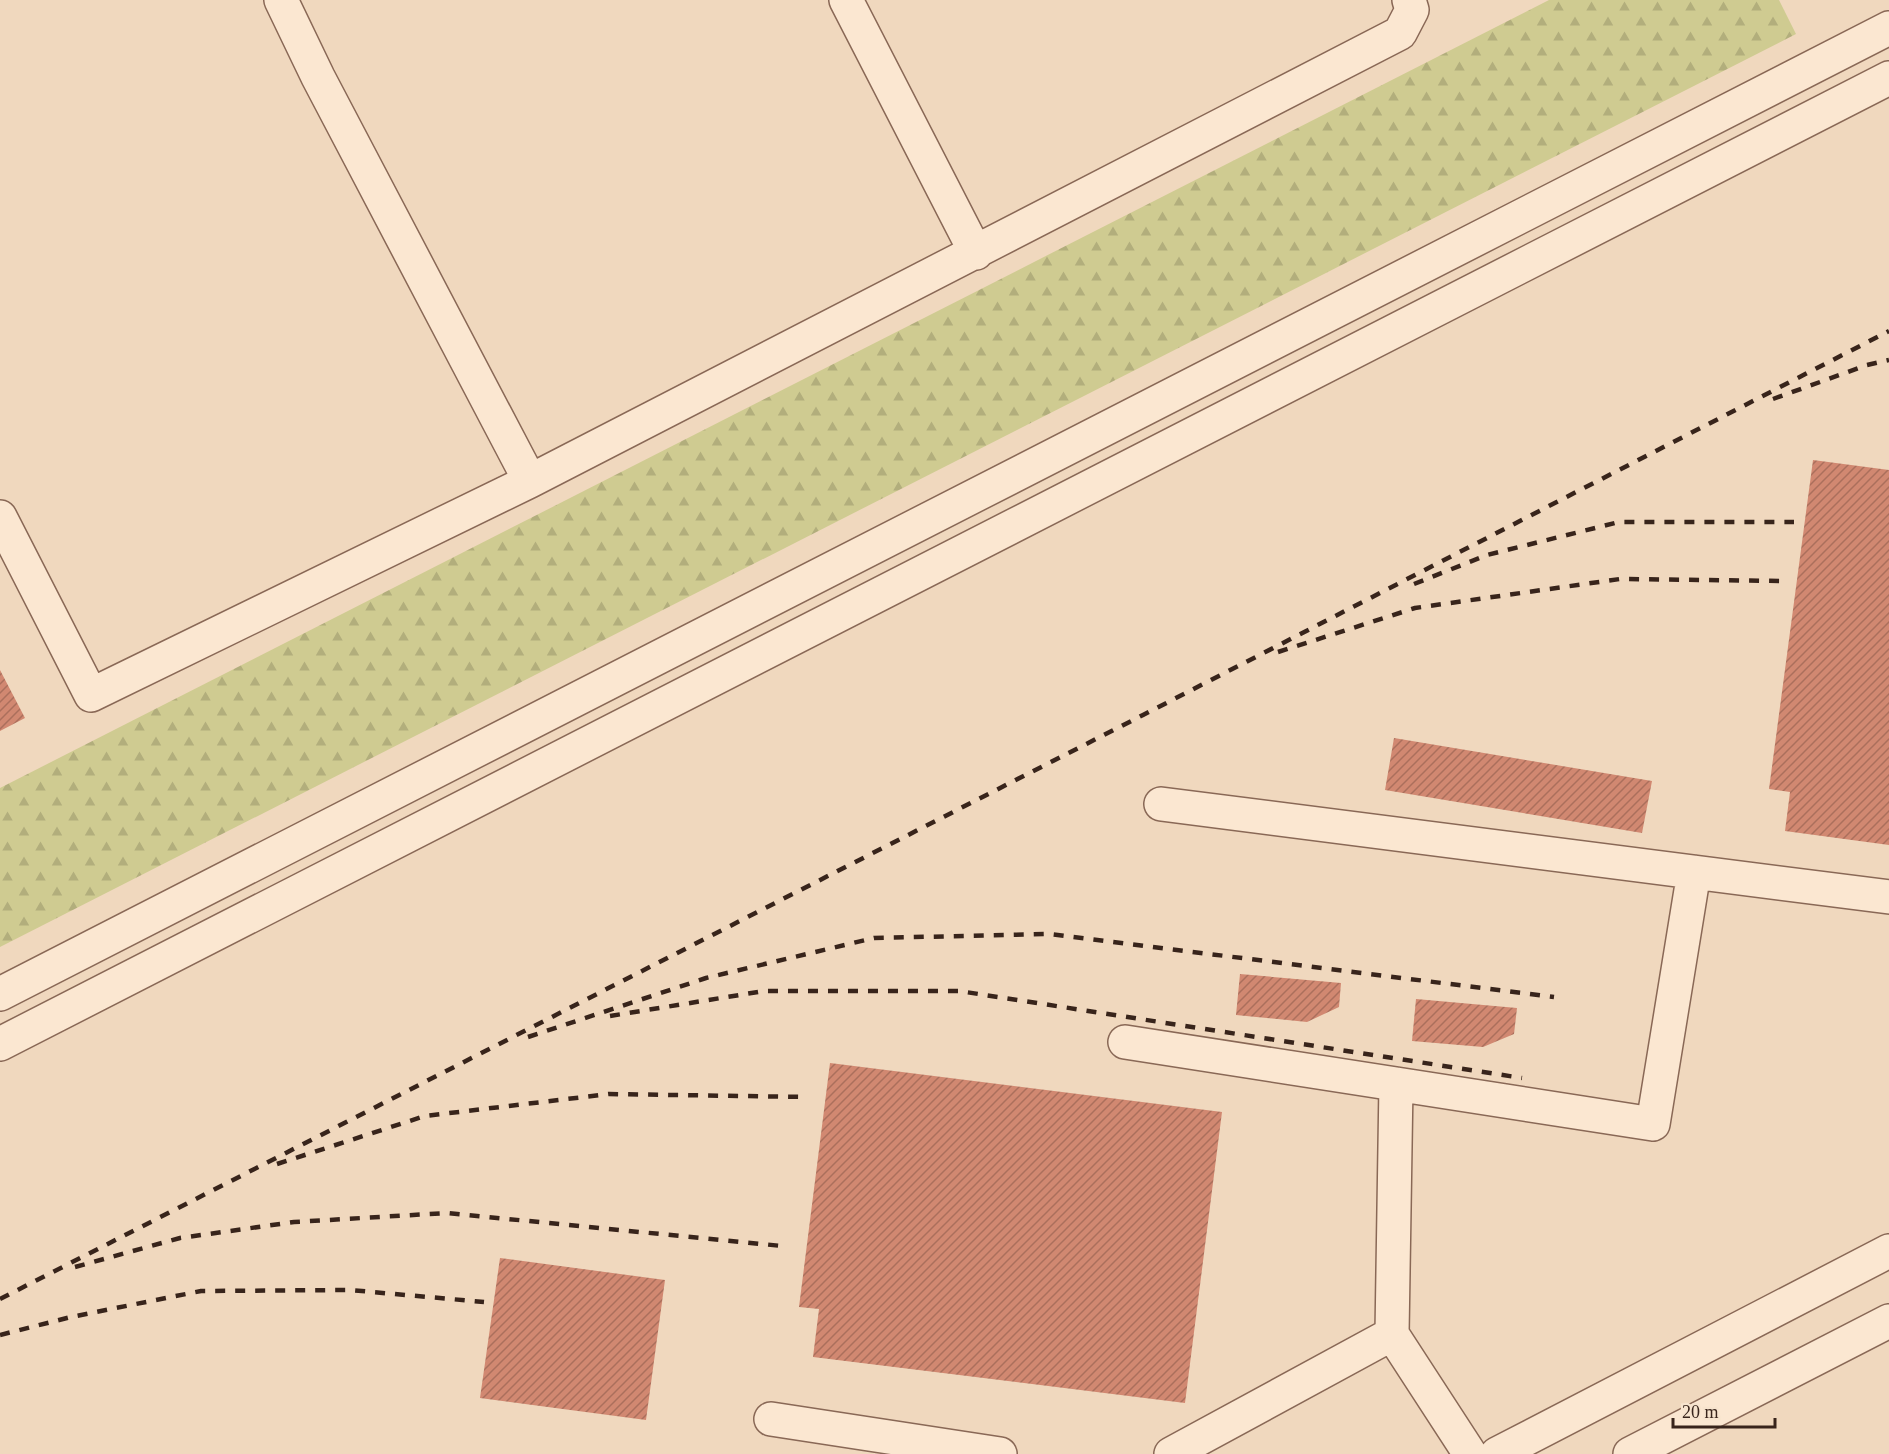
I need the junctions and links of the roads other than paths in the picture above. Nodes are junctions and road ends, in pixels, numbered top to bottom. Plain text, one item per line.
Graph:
1 (281, 0) edge
2 (846, 0) edge
3 (1409, 0) edge
4 (1889, 28) edge
5 (1889, 78) edge
6 (976, 253) junction
7 (530, 482) junction
8 (0, 517) edge
9 (1161, 804) dead end
10 (1694, 872) junction
11 (1889, 897) edge
12 (0, 994) edge
13 (1125, 1042) dead end
14 (0, 1044) edge
15 (1396, 1084) junction
16 (1889, 1251) edge
17 (1889, 1321) edge
18 (1392, 1334) junction
19 (771, 1419) dead end
20 (1000, 1454) edge
21 (1171, 1454) edge
22 (1470, 1454) edge
23 (1497, 1454) edge
24 (1630, 1454) edge

1 - 7 street
2 - 6 street
3 - 6 street
4 - 12 street
5 - 14 street
6 - 7 street
7 - 8 street
9 - 10 street
10 - 11 street
10 - 15 street
13 - 15 street
15 - 18 street
16 - 23 street
17 - 24 street
18 - 21 street
18 - 22 street
19 - 20 street

